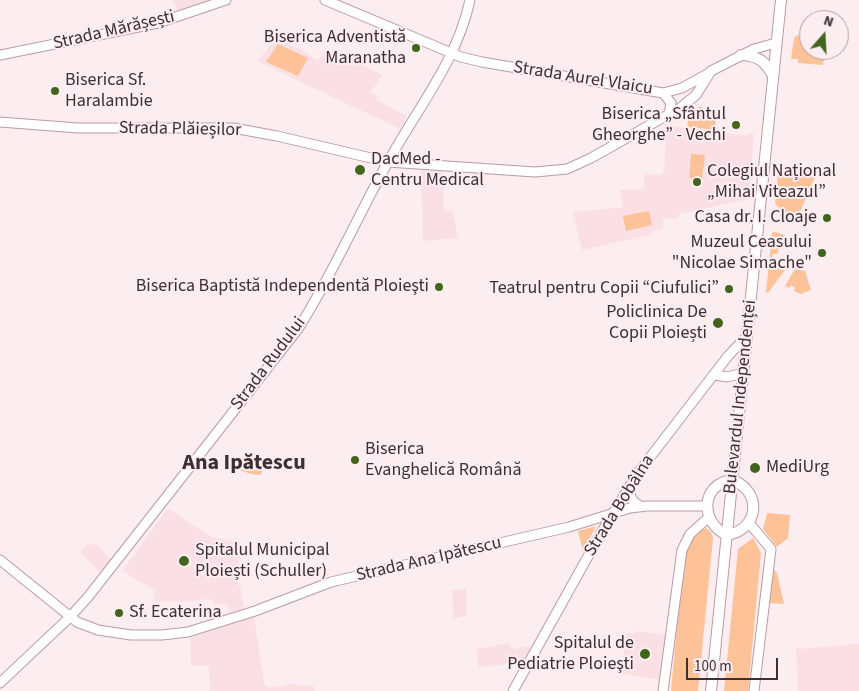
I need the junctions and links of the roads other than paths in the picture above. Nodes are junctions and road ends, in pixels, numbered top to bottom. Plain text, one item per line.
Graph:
1 (226, 0) edge
2 (325, 0) edge
3 (470, 0) edge
4 (781, 0) edge
5 (776, 43) junction
6 (452, 53) junction
7 (0, 55) edge
8 (742, 55) junction
9 (711, 71) junction
10 (773, 76) junction
11 (664, 93) junction
12 (669, 115) junction
13 (0, 122) edge
14 (388, 162) junction
15 (748, 336) junction
16 (744, 373) junction
17 (715, 374) junction
18 (732, 480) junction
19 (630, 486) junction
20 (641, 506) junction
21 (707, 506) junction
22 (614, 513) junction
23 (708, 518) junction
24 (749, 523) junction
25 (727, 535) junction
26 (0, 560) edge
27 (70, 616) junction
28 (0, 683) edge
29 (513, 691) edge
30 (664, 691) edge
31 (711, 691) edge
32 (754, 691) edge

1 - 7 street, Strada Mărășești
2 - 6 street, Strada Aurel Vlaicu
3 - 6 street, Strada Rudului
4 - 5 main road, Bulevardul Independenței
5 - 8 street, Strada Aurel Vlaicu
5 - 10 main road, Bulevardul Independenței
6 - 11 street, Strada Aurel Vlaicu
6 - 14 street, Strada Rudului
8 - 9 street, Strada Aurel Vlaicu
8 - 10 main road
9 - 11 street, Strada Aurel Vlaicu
9 - 12 street, Strada Plăieșilor
10 - 15 main road, Bulevardul Independenței
11 - 12 street
12 - 14 street, Strada Plăieșilor
13 - 14 street, Strada Plăieșilor
14 - 27 street, Strada Rudului
15 - 16 main road, Bulevardul Independenței
15 - 17 street, Strada Bobâlna
16 - 17 street
16 - 18 main road, Bulevardul Independenței
17 - 19 street, Strada Bobâlna
18 - 21 main road
18 - 24 main road
18 - 25 main road, Bulevardul Independenței
19 - 20 street
19 - 22 street, Strada Bobâlna
20 - 21 street, Strada Ana Ipătescu
20 - 22 street, Strada Ana Ipătescu
21 - 23 main road
22 - 27 street, Strada Ana Ipătescu
22 - 29 street, Strada Bobâlna
23 - 25 main road
23 - 30 street
24 - 25 main road
24 - 32 street
25 - 31 main road, Bulevardul Independenței
26 - 27 street, Strada Ana Ipătescu
27 - 28 street, Strada Rudului

